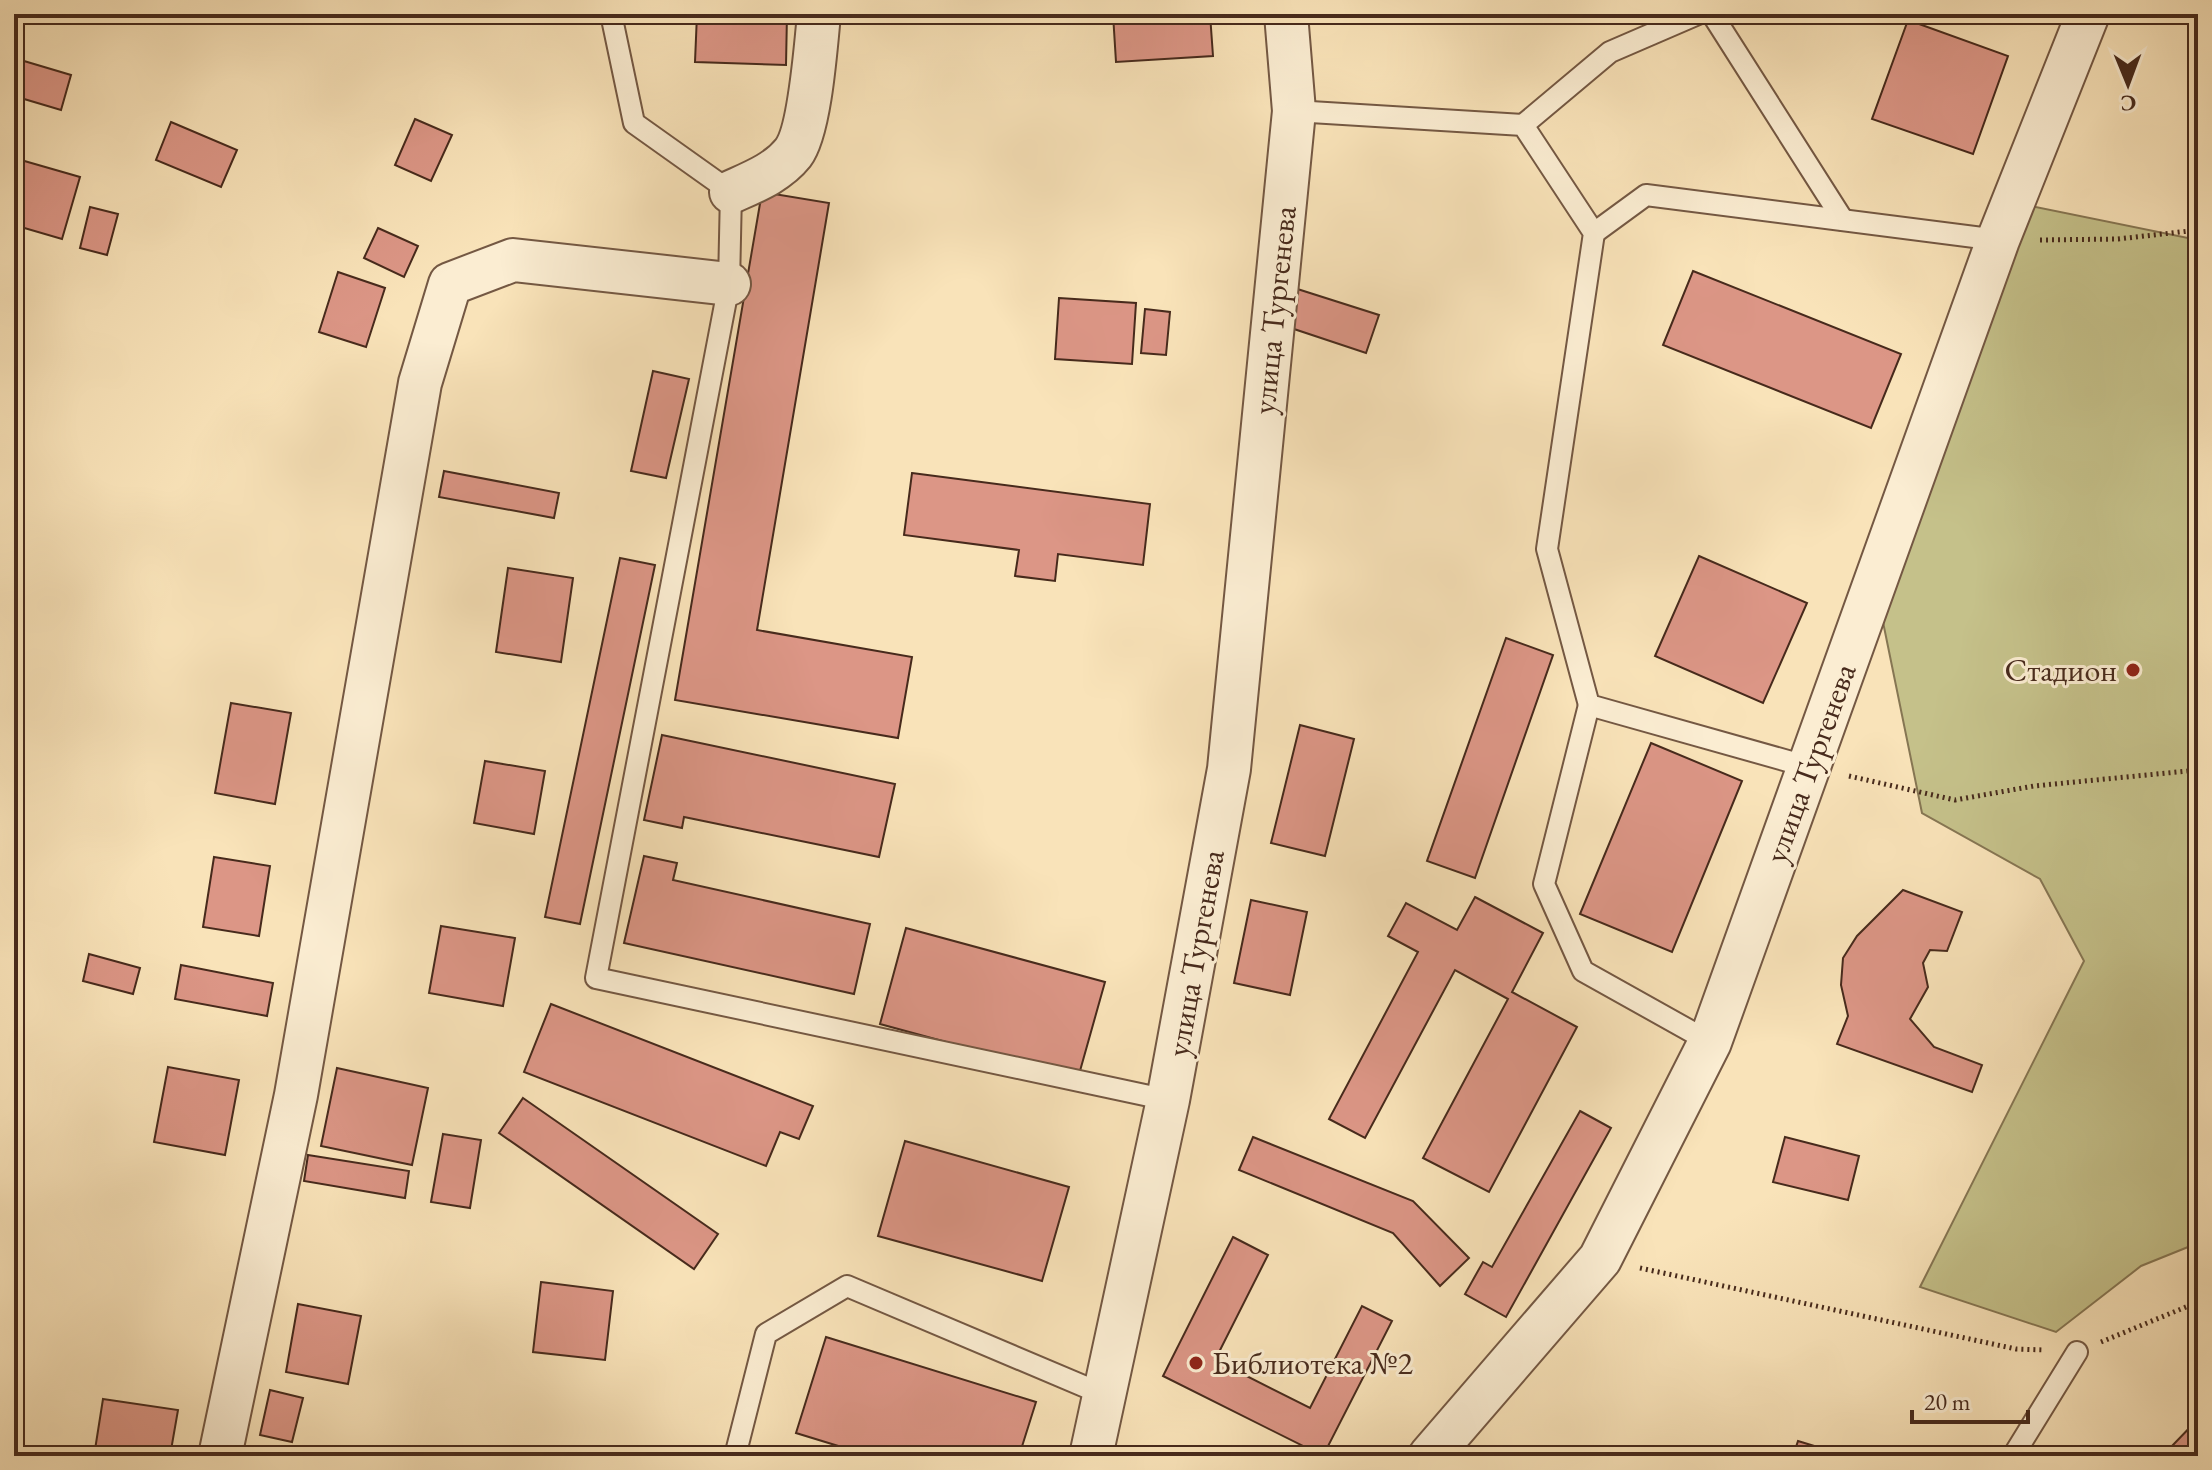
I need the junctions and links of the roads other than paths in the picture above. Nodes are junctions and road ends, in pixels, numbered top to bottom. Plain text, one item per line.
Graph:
1 (611, 14) edge
2 (819, 14) edge
3 (1286, 14) edge
4 (1698, 14) edge
5 (1712, 14) edge
6 (2088, 14) edge
7 (1294, 111) junction
8 (1523, 125) junction
9 (731, 192) junction
10 (1843, 220) junction
11 (1594, 233) junction
12 (1998, 240) junction
13 (729, 284) junction
14 (1589, 705) junction
15 (1809, 767) junction
16 (1710, 1042) junction
17 (1168, 1100) junction
18 (2077, 1352) road end
19 (1107, 1396) junction
20 (220, 1456) edge
21 (735, 1456) edge
22 (1091, 1456) edge
23 (1430, 1456) edge
24 (2013, 1456) edge

1 - 9 lane
2 - 9 street
3 - 7 street, улица Тургенева
4 - 8 lane
5 - 10 lane
6 - 12 street, улица Тургенева
7 - 8 lane
7 - 17 street, улица Тургенева
8 - 11 lane
9 - 13 lane
10 - 11 lane
10 - 12 lane
11 - 14 lane
12 - 15 street, улица Тургенева
13 - 17 lane
13 - 20 street
14 - 15 lane
14 - 16 lane
15 - 16 street, улица Тургенева
16 - 23 street, улица Тургенева
17 - 19 street, улица Тургенева
18 - 24 lane
19 - 21 lane
19 - 22 street, улица Тургенева

